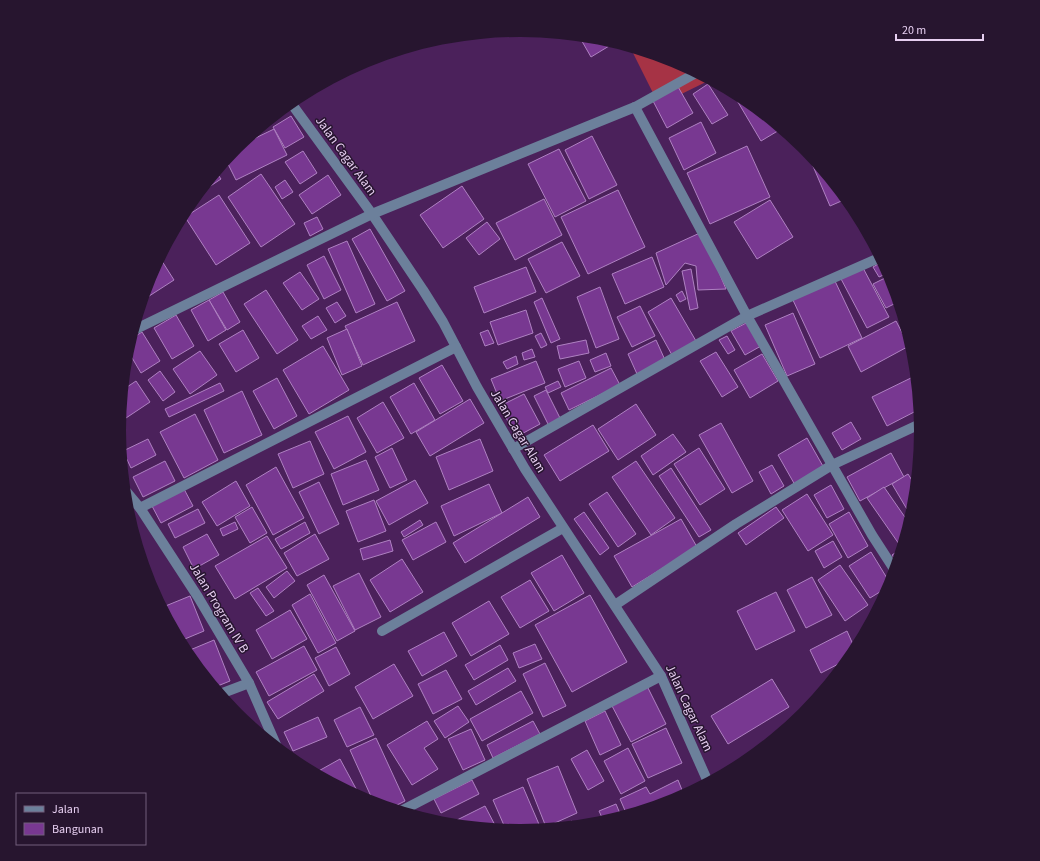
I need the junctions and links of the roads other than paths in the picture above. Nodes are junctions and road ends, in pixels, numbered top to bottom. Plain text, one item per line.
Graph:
1 (690, 76) edge
2 (635, 107) junction
3 (294, 108) edge
4 (372, 214) junction
5 (875, 260) edge
6 (747, 316) junction
7 (141, 327) edge
8 (456, 347) junction
9 (914, 427) edge
10 (513, 449) junction
11 (832, 465) junction
12 (133, 499) edge
13 (140, 508) junction
14 (563, 528) junction
15 (890, 564) edge
16 (615, 605) junction
17 (382, 632) dead end
18 (661, 676) junction
19 (249, 683) junction
20 (226, 692) edge
21 (272, 736) edge
22 (706, 777) edge
23 (408, 808) edge

1 - 2 street
2 - 4 street
2 - 6 street
3 - 4 street, Jalan Cagar Alam
4 - 7 street
4 - 8 street, Jalan Cagar Alam
5 - 6 street
6 - 10 street
6 - 11 street
8 - 10 street, Jalan Cagar Alam
8 - 13 street
9 - 11 street
10 - 14 street, Jalan Cagar Alam
11 - 15 street
11 - 16 street
12 - 13 street, Jalan Program IV B
13 - 19 street, Jalan Program IV B
14 - 16 street, Jalan Cagar Alam
14 - 17 street
16 - 18 street, Jalan Cagar Alam
18 - 22 street, Jalan Cagar Alam
18 - 23 street
19 - 20 street
19 - 21 street, Jalan Program IV B

